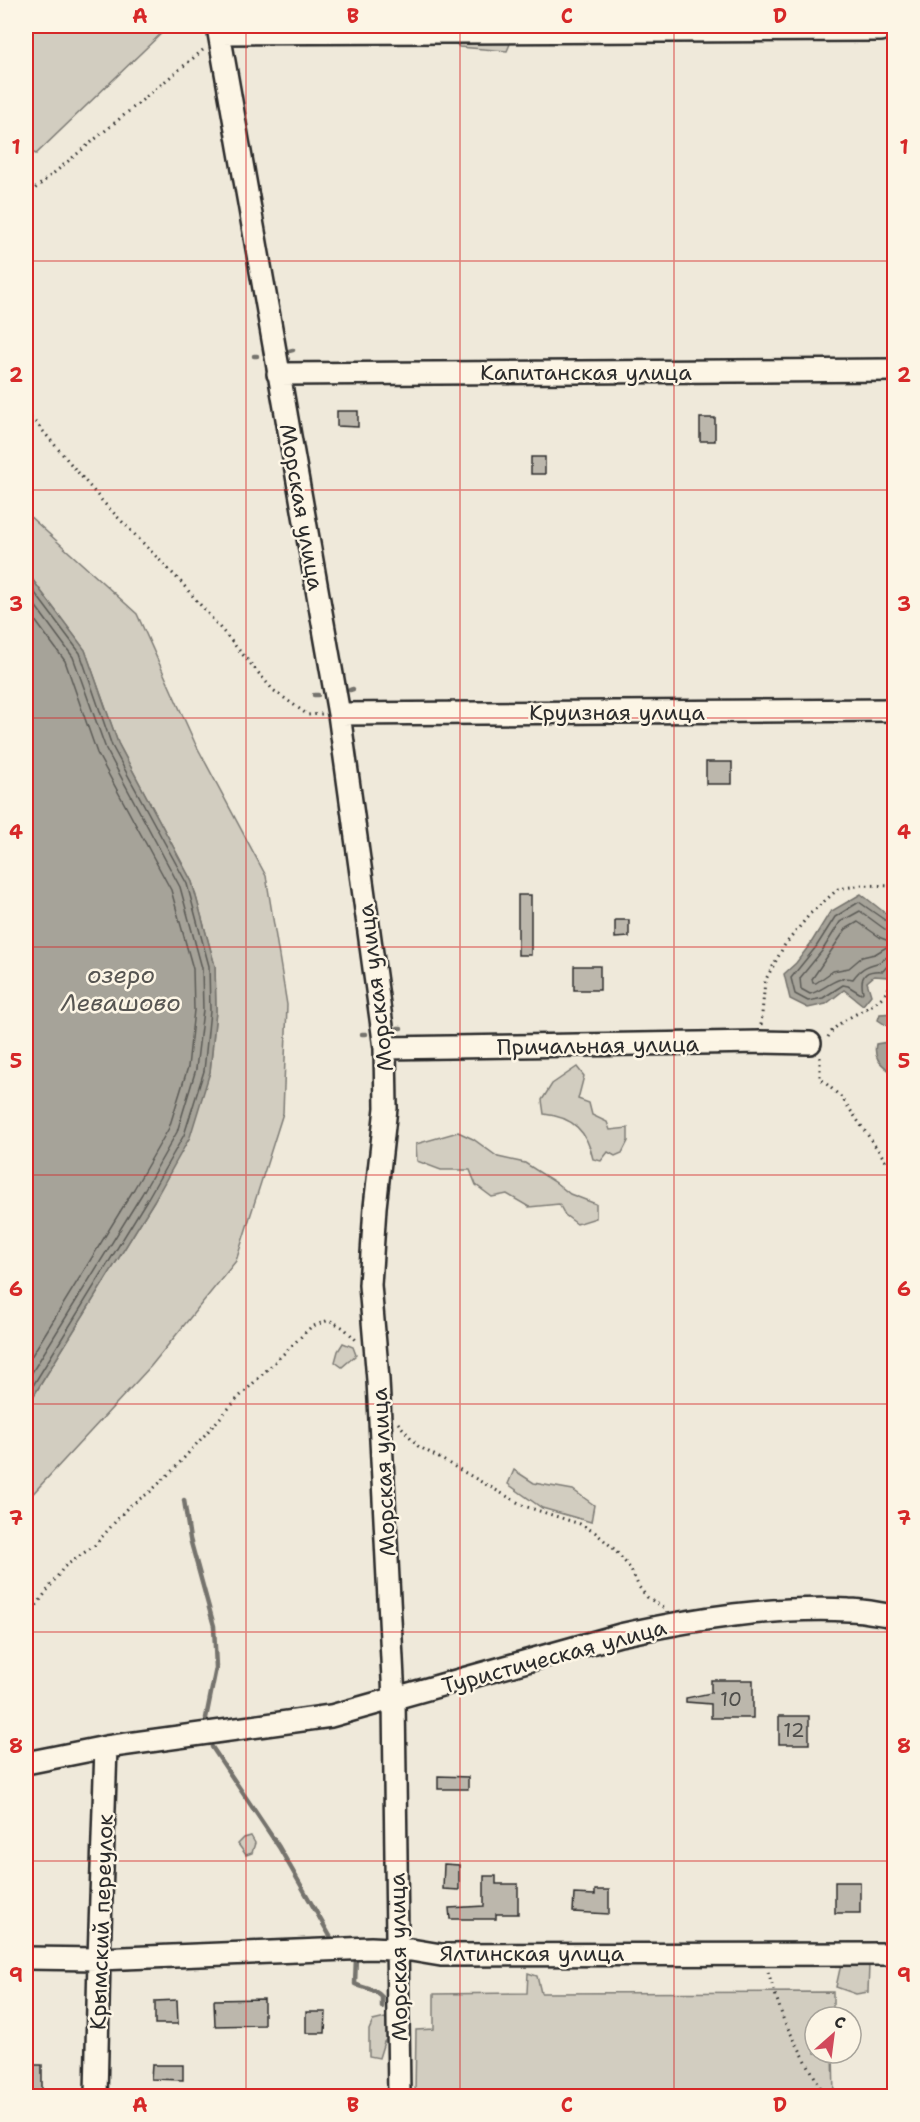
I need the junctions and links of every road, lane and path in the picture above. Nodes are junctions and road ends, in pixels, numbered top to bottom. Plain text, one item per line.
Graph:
1 (881, 30) dead end
2 (215, 38) junction
3 (26, 195) edge
4 (894, 370) edge
5 (278, 374) junction
6 (26, 414) edge
7 (894, 710) edge
8 (339, 714) junction
9 (894, 886) edge
10 (894, 975) edge
11 (760, 1042) junction
12 (815, 1047) junction
13 (385, 1048) junction
14 (894, 1173) edge
15 (358, 1341) dead end
16 (396, 1418) dead end
17 (894, 1616) edge
18 (26, 1620) edge
19 (674, 1625) junction
20 (394, 1699) junction
21 (106, 1747) junction
22 (26, 1763) edge
23 (398, 1949) junction
24 (764, 1953) junction
25 (894, 1953) edge
26 (26, 1958) edge
27 (99, 1959) junction
28 (96, 2097) edge
29 (399, 2097) edge
30 (825, 2097) edge

1 - 2 street
2 - 3 path
2 - 5 street, Морская улица
4 - 5 street, Капитанская улица
5 - 8 street, Морская улица
6 - 8 path
7 - 8 street, Круизная улица
8 - 13 street, Морская улица
9 - 11 path
10 - 12 path
11 - 12 street, Причальная улица
11 - 13 street, Причальная улица
12 - 14 path
13 - 20 street, Морская улица
15 - 18 path
16 - 19 path
17 - 19 street, Туристическая улица
19 - 20 street, Туристическая улица
20 - 21 street, Туристическая улица
20 - 23 street, Морская улица
21 - 22 street, Туристическая улица
21 - 27 street, Крымский переулок
23 - 24 street, Ялтинская улица
23 - 27 street, Ялтинская улица
23 - 29 street, Морская улица
24 - 25 street, Ялтинская улица
24 - 30 path
26 - 27 street, Ялтинская улица
27 - 28 street, Крымский переулок

